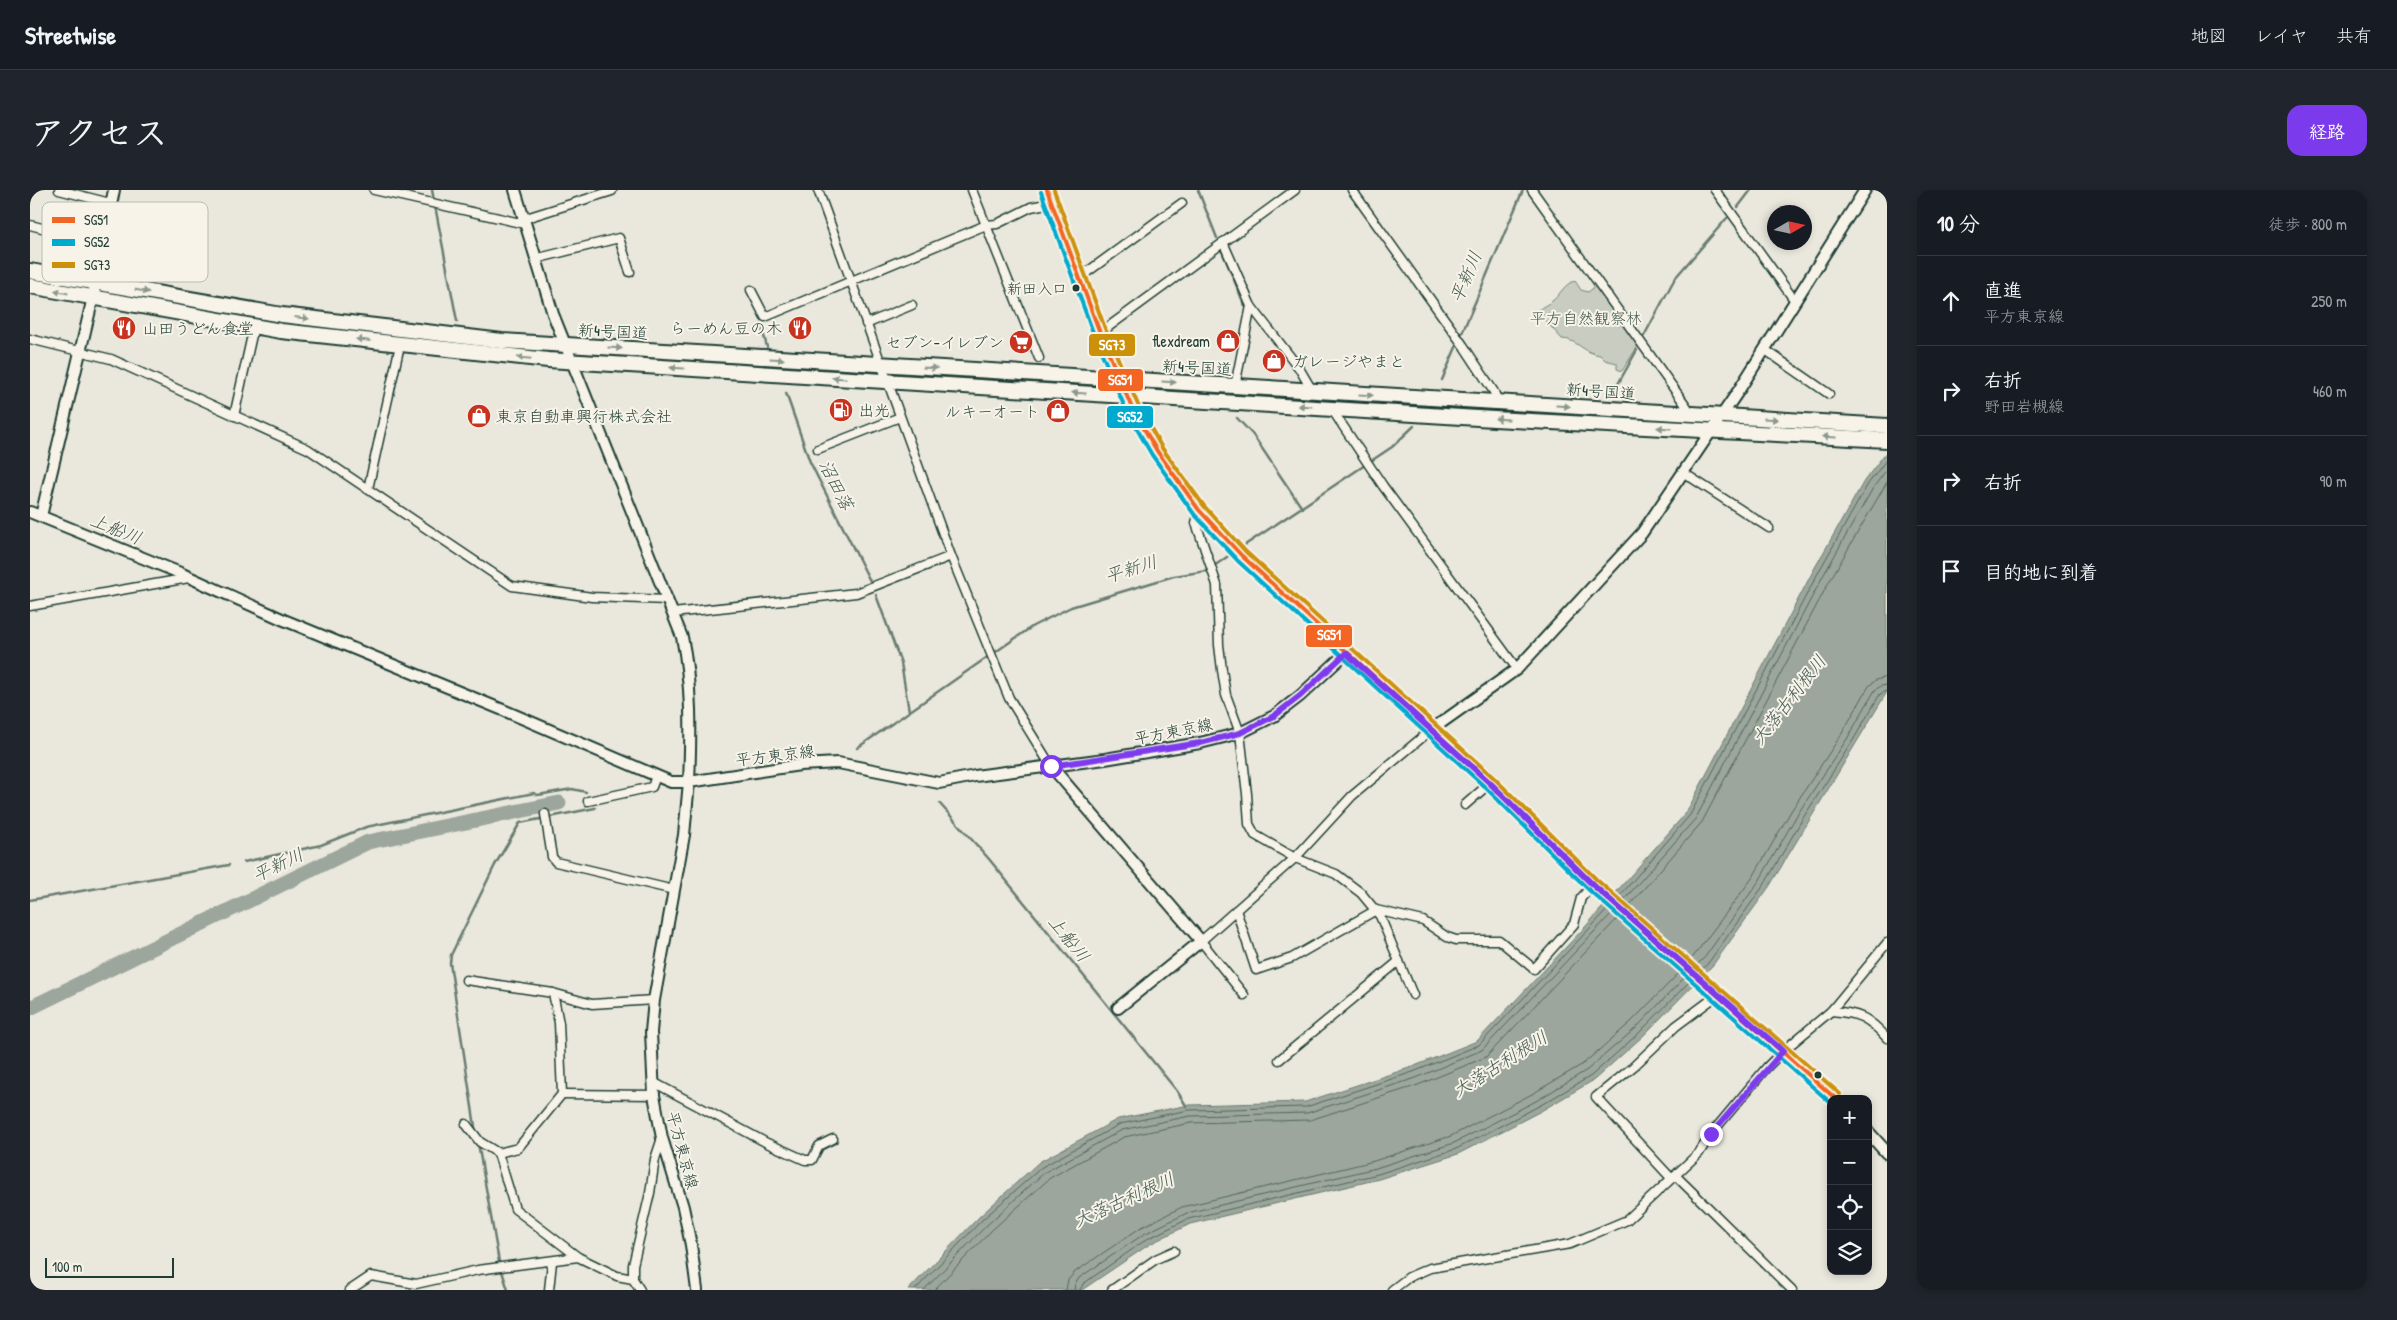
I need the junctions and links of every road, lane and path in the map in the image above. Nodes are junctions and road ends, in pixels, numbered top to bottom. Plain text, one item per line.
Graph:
1 (59, 190) edge
2 (114, 190) edge
3 (374, 190) edge
4 (515, 190) edge
5 (818, 190) edge
6 (972, 190) edge
7 (1046, 190) edge
8 (1295, 190) edge
9 (1352, 190) edge
10 (1532, 190) edge
11 (1715, 190) edge
12 (1865, 190) edge
13 (612, 191) edge
14 (106, 202) edge
15 (110, 202) edge
16 (1051, 203) junction
17 (1182, 203) dead end
18 (524, 221) junction
19 (986, 225) junction
20 (1223, 242) junction
21 (534, 259) junction
22 (630, 272) dead end
23 (1079, 278) junction
24 (94, 282) joint
25 (852, 282) junction
26 (30, 286) edge
27 (751, 290) dead end
28 (92, 298) junction
29 (1795, 301) junction
30 (912, 305) dead end
31 (1251, 306) junction
32 (866, 324) junction
33 (254, 326) junction
34 (1100, 333) junction
35 (30, 339) edge
36 (400, 345) junction
37 (566, 346) junction
38 (1764, 349) junction
39 (80, 350) junction
40 (1040, 358) dead end
41 (573, 362) junction
42 (882, 365) junction
43 (1120, 380) junction
44 (888, 381) junction
45 (1235, 386) junction
46 (1313, 392) junction
47 (1829, 394) dead end
48 (1127, 396) junction
49 (1498, 402) junction
50 (1330, 408) junction
51 (1692, 414) junction
52 (234, 416) junction
53 (1722, 416) junction
54 (900, 417) junction
55 (1887, 426) edge
56 (1713, 430) junction
57 (1887, 440) edge
58 (818, 449) dead end
59 (1684, 473) junction
60 (368, 489) junction
61 (1199, 510) junction
62 (30, 512) edge
63 (42, 512) junction
64 (1769, 528) dead end
65 (951, 556) junction
66 (188, 578) junction
67 (668, 600) junction
68 (30, 606) edge
69 (673, 613) junction
70 (1346, 653) junction
71 (1516, 668) junction
72 (1431, 730) junction
73 (1240, 733) junction
74 (1051, 766) junction
75 (656, 776) junction
76 (689, 782) junction
77 (1490, 783) junction
78 (588, 801) dead end
79 (1465, 805) dead end
80 (545, 814) dead end
81 (1295, 858) junction
82 (1593, 885) junction
83 (674, 890) junction
84 (1236, 910) junction
85 (1376, 910) junction
86 (1201, 941) junction
87 (1887, 943) edge
88 (1399, 961) junction
89 (466, 980) dead end
90 (553, 993) junction
91 (1719, 994) junction
92 (1244, 995) dead end
93 (1413, 995) dead end
94 (654, 1000) junction
95 (1118, 1008) dead end
96 (1831, 1011) junction
97 (1886, 1035) edge
98 (1783, 1051) junction
99 (1279, 1060) dead end
100 (653, 1082) junction
101 (562, 1094) junction
102 (654, 1095) junction
103 (1832, 1095) edge
104 (466, 1124) dead end
105 (1872, 1136) edge
106 (662, 1138) junction
107 (833, 1139) dead end
108 (498, 1153) junction
109 (1887, 1153) edge
110 (1673, 1176) junction
111 (1174, 1251) dead end
112 (578, 1257) junction
113 (552, 1262) junction
114 (633, 1279) junction
115 (350, 1290) edge
116 (549, 1290) edge
117 (640, 1290) edge
118 (697, 1290) edge
119 (1112, 1290) edge
120 (1392, 1290) edge
121 (1792, 1290) edge

1 - 14 street
2 - 15 street
3 - 18 street
4 - 18 street
5 - 25 street
6 - 19 street
7 - 16 main road
8 - 20 street
9 - 49 street
10 - 51 street
11 - 29 street
12 - 29 street
13 - 18 street
16 - 19 street
16 - 23 main road
17 - 23 street
18 - 21 street
19 - 25 street
19 - 40 street
20 - 31 street
20 - 34 street
21 - 22 street
21 - 37 street
23 - 34 main road
24 - 28 street
24 -> 37 highway, 新4号国道
25 - 27 street
25 - 32 street
28 -> 26 highway, 新4号国道
28 - 33 highway, 新4号国道
28 - 39 street
29 - 38 street
30 - 32 street
31 - 45 street
31 - 46 street
32 - 42 street
36 -> 33 highway, 新4号国道
33 - 52 street
34 - 43 main road
35 - 39 street
41 -> 36 highway, 新4号国道
36 - 60 street
37 - 41 street
37 -> 42 highway, 新4号国道
38 - 47 street
38 - 53 street
39 - 52 street
39 - 63 street
44 -> 41 highway, 新4号国道
41 - 67 street
42 -> 43 highway, 新4号国道
42 - 44 street
43 -> 45 highway, 新4号国道
43 - 48 main road
48 -> 44 highway, 新4号国道
44 - 54 street
45 - 46 highway, 新4号国道
46 -> 49 highway, 新4号国道
50 -> 48 highway, 新4号国道
48 - 61 main road
49 -> 51 highway, 新4号国道
56 -> 50 highway, 新4号国道
50 - 71 street
51 - 53 highway, 新4号国道
52 - 60 street
53 -> 55 highway, 新4号国道
53 - 56 street
54 - 58 street
54 - 65 street
57 -> 56 highway, 新4号国道
56 - 59 street
59 - 64 street
59 - 71 street
60 - 67 street
61 - 70 main road
61 - 73 street
62 - 63 street
63 - 66 street
65 - 69 street
65 - 74 street
66 - 68 street
66 - 75 street
67 - 69 street
69 - 76 street
70 - 72 main road
70 - 73 street, 平方東京線
71 - 72 street
72 - 77 main road
72 - 81 street
73 - 74 street, 平方東京線
73 - 81 street
74 - 76 street, 平方東京線
74 - 86 street
75 - 76 street
75 - 78 street
76 - 83 street, 平方東京線
77 - 79 street
77 - 82 main road
80 - 83 street
81 - 84 street
81 - 85 street
82 - 85 street
82 - 91 main road
83 - 94 street, 平方東京線
84 - 85 street
84 - 86 street
85 - 88 street
86 - 92 street
86 - 95 street
87 - 96 street
88 - 93 street
88 - 99 street
89 - 90 street
90 - 94 street
90 - 101 street
91 - 98 main road
91 - 110 street
94 - 100 street, 平方東京線
96 - 97 street
96 - 98 street
98 - 103 main road
98 - 110 street
100 - 102 street, 平方東京線
100 - 107 street
101 - 102 street
101 - 108 street
102 - 106 street, 平方東京線
104 - 108 street
105 - 109 main road
106 - 114 street
106 - 118 street, 平方東京線
108 - 112 street
110 - 120 street
110 - 121 street
111 - 119 street
112 - 113 street
112 - 114 street
113 - 115 street
113 - 116 street
114 - 117 street

